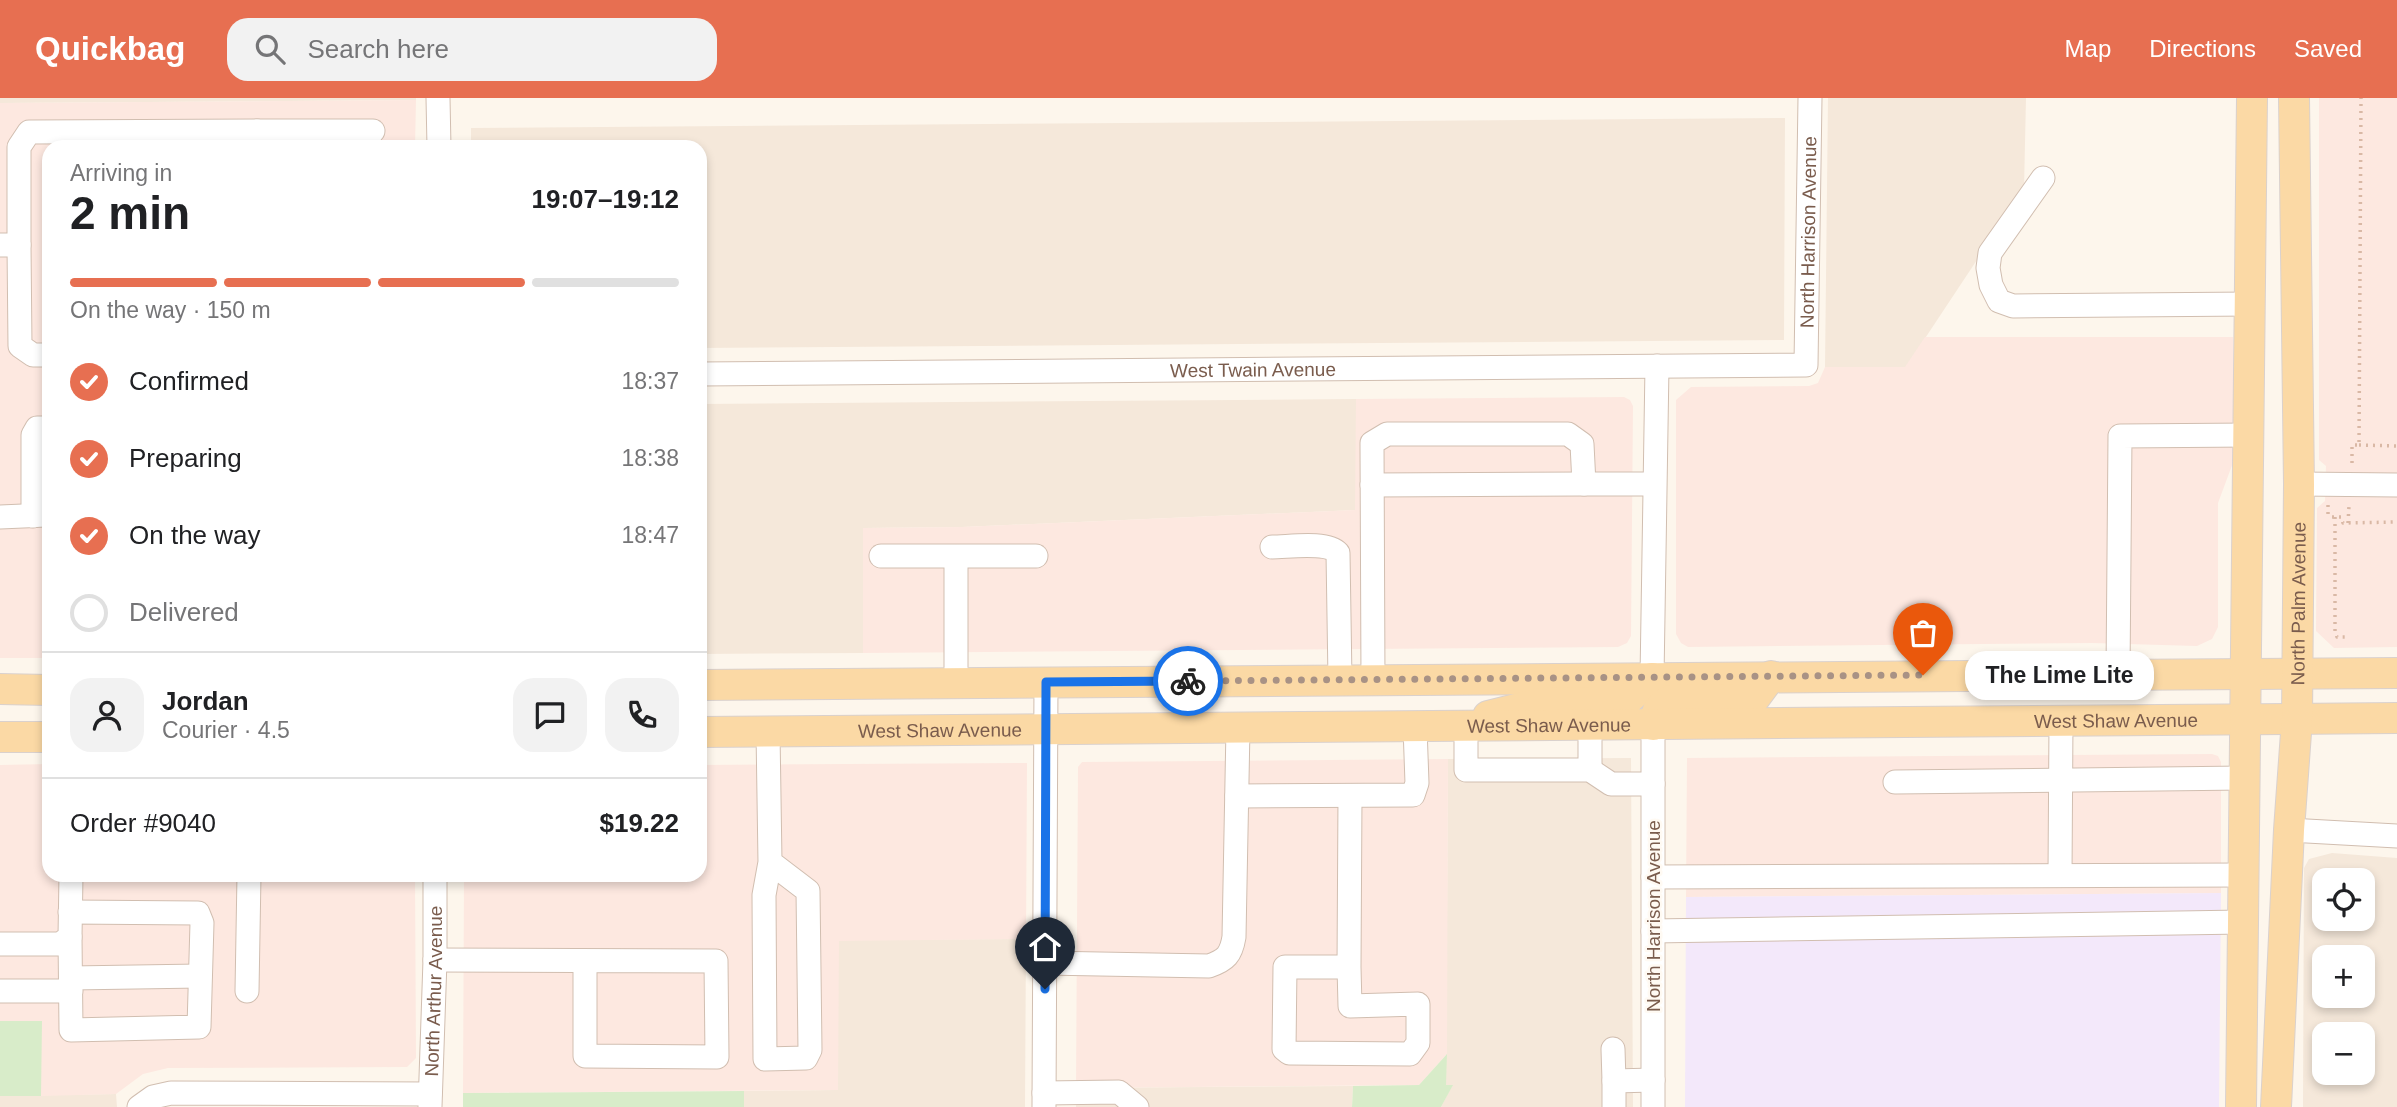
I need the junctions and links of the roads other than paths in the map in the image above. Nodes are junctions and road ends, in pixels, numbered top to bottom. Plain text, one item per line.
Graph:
1 (438, 98) edge
2 (1810, 98) edge
3 (2252, 98) edge
4 (2294, 98) edge
5 (373, 131) dead end
6 (257, 139) edge
7 (439, 140) edge
8 (2043, 178) dead end
9 (9, 245) edge
10 (2251, 304) junction
11 (42, 355) edge
12 (1806, 365) joint
13 (1657, 366) junction
14 (707, 374) edge
15 (42, 428) edge
16 (2250, 435) junction
17 (1584, 484) junction
18 (1654, 484) junction
19 (2298, 484) junction
20 (1372, 485) junction
21 (2397, 485) edge
22 (41, 516) edge
23 (0, 517) edge
24 (1272, 547) dead end
25 (881, 556) dead end
26 (956, 556) junction
27 (1036, 556) dead end
28 (2397, 673) edge
29 (2118, 674) junction
30 (2246, 674) junction
31 (2296, 674) junction
32 (1771, 676) junction
33 (1652, 678) junction
34 (1340, 680) junction
35 (1373, 680) junction
36 (1046, 682) junction
37 (956, 683) junction
38 (707, 685) edge
39 (0, 690) edge
40 (42, 690) edge
41 (2397, 718) edge
42 (2246, 719) junction
43 (2297, 719) junction
44 (2061, 721) junction
45 (1653, 725) junction
46 (1590, 726) junction
47 (1415, 727) junction
48 (1459, 727) junction
49 (1238, 728) junction
50 (1046, 730) junction
51 (707, 732) edge
52 (768, 732) junction
53 (0, 737) edge
54 (42, 737) edge
55 (1590, 770) junction
56 (2244, 778) junction
57 (2060, 780) junction
58 (1895, 782) dead end
59 (1653, 784) junction
60 (1237, 796) junction
61 (1350, 796) junction
62 (2289, 830) junction
63 (2397, 835) edge
64 (770, 862) junction
65 (2060, 875) junction
66 (2243, 875) junction
67 (1653, 877) junction
68 (71, 882) edge
69 (249, 882) edge
70 (435, 882) edge
71 (71, 912) junction
72 (2243, 922) junction
73 (1653, 931) junction
74 (70, 937) junction
75 (0, 944) edge
76 (435, 960) junction
77 (585, 961) junction
78 (1045, 963) junction
79 (1349, 967) junction
80 (200, 976) junction
81 (71, 984) junction
82 (0, 991) edge
83 (247, 991) dead end
84 (1613, 1049) dead end
85 (1653, 1080) junction
86 (1614, 1081) junction
87 (430, 1100) edge
88 (1044, 1100) edge
89 (139, 1107) edge
90 (1137, 1107) edge
91 (1614, 1107) edge
92 (1653, 1107) edge
93 (2242, 1107) edge
94 (2276, 1107) edge

1 - 7 street
2 - 12 street, North Harrison Avenue
3 - 10 main road
4 - 19 main road, North Palm Avenue
5 - 6 street
6 - 9 street
8 - 10 street
9 - 11 street
10 - 16 main road
12 - 13 street, West Twain Avenue
13 - 14 street, West Twain Avenue
13 - 18 street
15 - 22 street
16 - 29 street
16 - 30 main road
17 - 18 street
17 - 20 street
17 - 20 street
18 - 33 street
19 - 21 street
19 - 31 main road, North Palm Avenue
20 - 35 street
22 - 23 street
24 - 34 street
25 - 26 street
26 - 27 street
26 - 37 street
28 - 31 main road
29 - 30 main road
29 - 32 main road
30 - 31 main road
30 - 42 main road
31 - 43 main road, North Palm Avenue
32 - 33 main road
32 - 45 main road
33 - 35 main road
33 - 48 main road
34 - 35 main road
34 - 36 main road
36 - 37 main road
36 - 50 street
37 - 38 main road
39 - 40 main road
41 - 43 main road, West Shaw Avenue
42 - 43 main road, West Shaw Avenue
42 - 44 main road, West Shaw Avenue
42 - 56 main road
43 - 62 main road, North Palm Avenue
44 - 45 main road, West Shaw Avenue
44 - 57 street
45 - 46 main road, West Shaw Avenue
45 - 59 street, North Harrison Avenue
46 - 48 main road, West Shaw Avenue
46 - 55 street
47 - 48 main road, West Shaw Avenue
47 - 49 main road, West Shaw Avenue
47 - 61 street
48 - 55 street
49 - 50 main road, West Shaw Avenue
49 - 60 street
50 - 52 main road, West Shaw Avenue
50 - 78 street
51 - 52 main road, West Shaw Avenue
52 - 64 street
53 - 54 main road
55 - 59 street
56 - 57 street
56 - 66 main road
57 - 58 street
57 - 65 street
59 - 67 street, North Harrison Avenue
60 - 61 street
60 - 78 street
61 - 79 street
62 - 63 street
62 - 94 main road, North Palm Avenue
64 - 64 street
65 - 66 street
65 - 67 street
66 - 72 main road
67 - 73 street, North Harrison Avenue
68 - 71 street
69 - 83 street
70 - 76 street, North Arthur Avenue
71 - 74 street
71 - 80 street
72 - 73 street
72 - 93 main road
73 - 85 street, North Harrison Avenue
74 - 75 street
74 - 81 street
76 - 77 street
76 - 87 street, North Arthur Avenue
77 - 77 street
78 - 88 street
79 - 79 street
80 - 81 street
80 - 81 street
81 - 82 street
84 - 86 street
85 - 86 street
85 - 92 street, North Harrison Avenue
86 - 91 street
87 - 89 street
88 - 90 street

